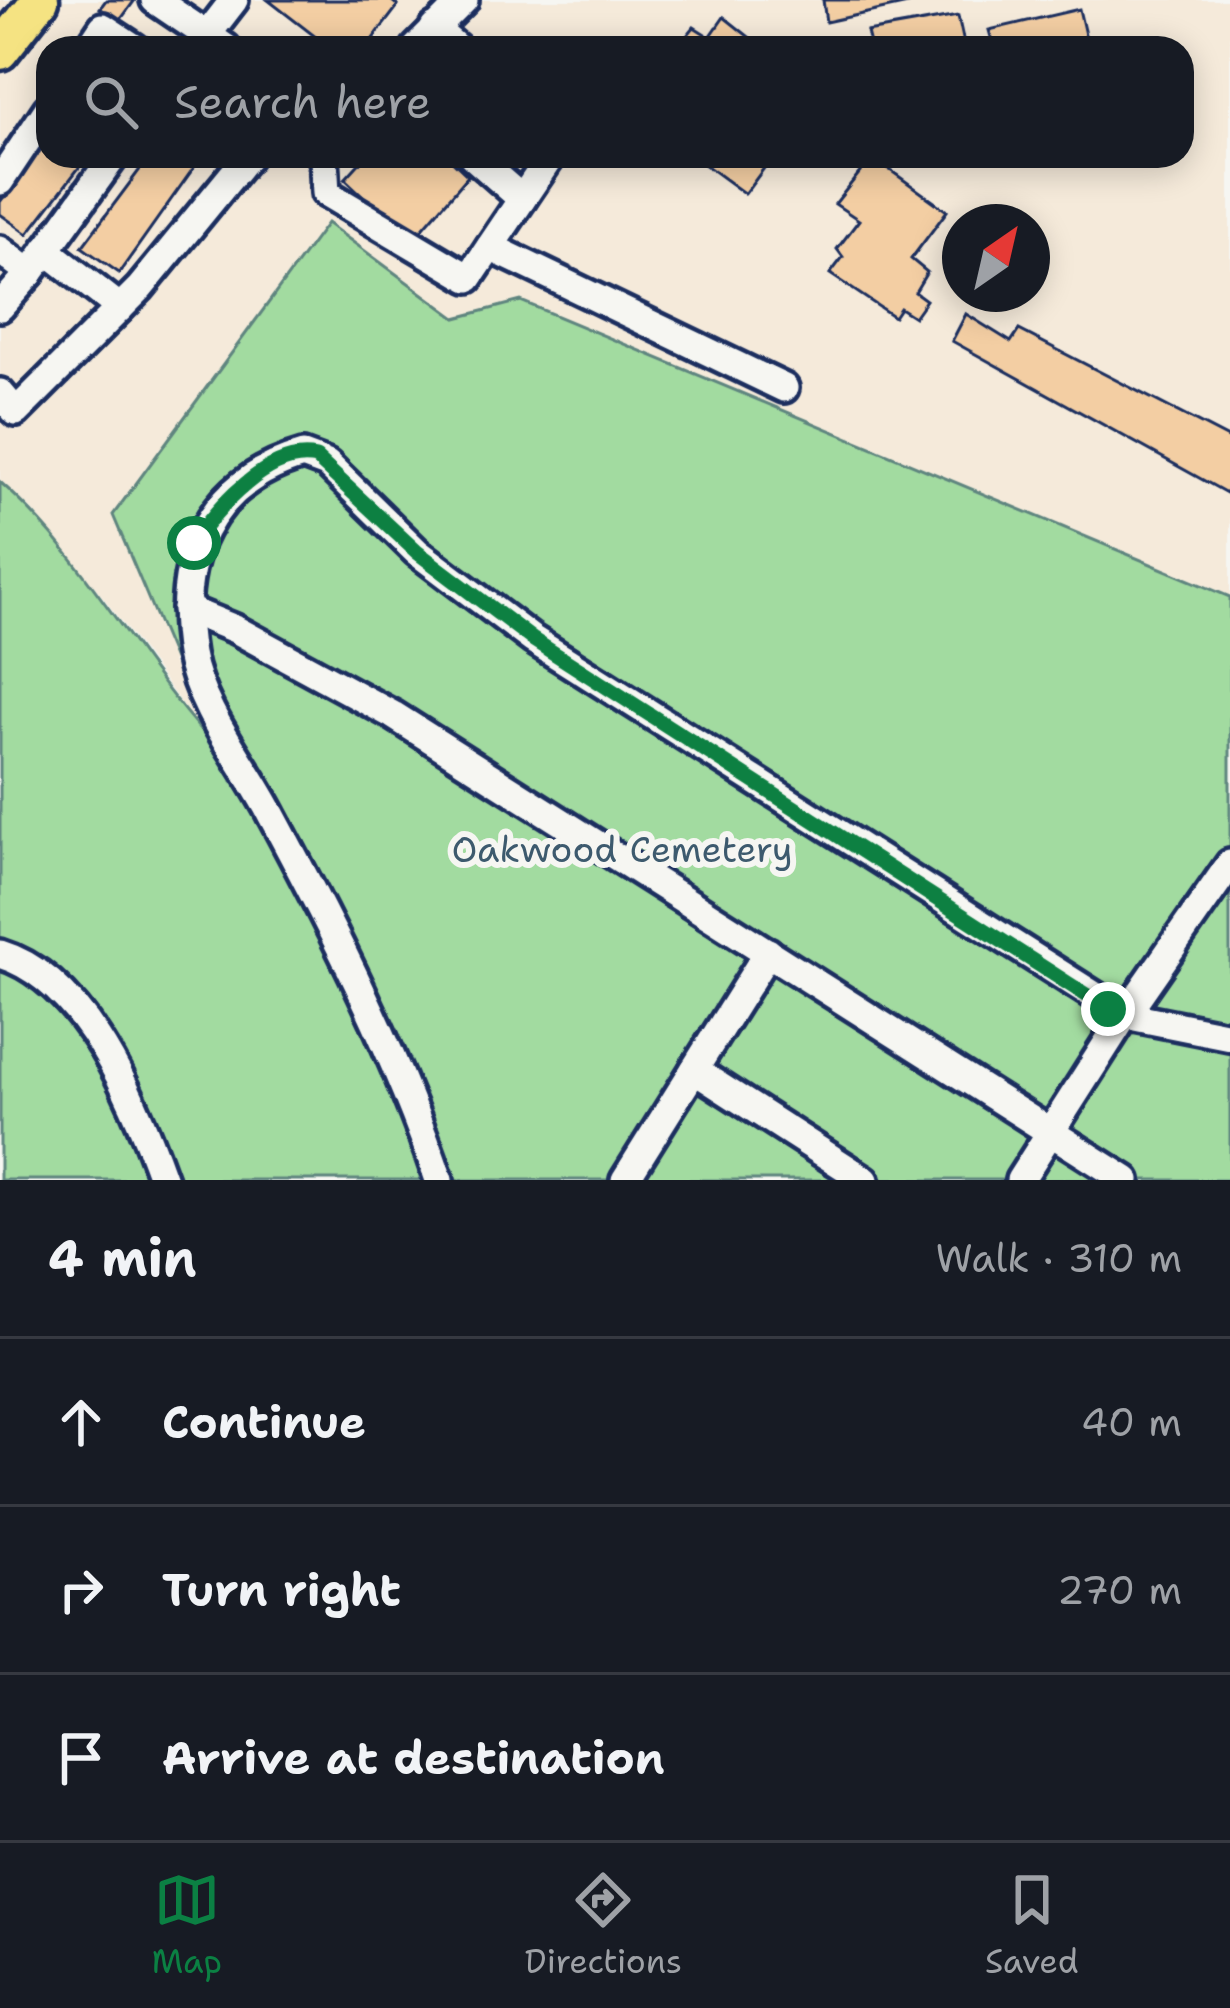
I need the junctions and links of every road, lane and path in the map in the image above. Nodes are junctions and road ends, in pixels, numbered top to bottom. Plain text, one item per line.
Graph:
1 (40, 0) edge
2 (155, 0) edge
3 (234, 0) edge
4 (460, 1) edge
5 (209, 36) edge
6 (219, 36) edge
7 (427, 36) edge
8 (0, 51) edge
9 (36, 128) edge
10 (105, 168) edge
11 (238, 168) edge
12 (325, 168) edge
13 (487, 168) edge
14 (543, 168) edge
15 (0, 181) edge
16 (522, 199) junction
17 (490, 247) junction
18 (0, 250) edge
19 (38, 261) junction
20 (0, 307) edge
21 (120, 308) junction
22 (784, 388) dead end
23 (0, 393) edge
24 (186, 609) junction
25 (1230, 864) edge
26 (768, 952) junction
27 (0, 954) edge
28 (1125, 1015) junction
29 (1230, 1036) edge
30 (694, 1070) junction
31 (1051, 1132) junction
32 (163, 1180) edge
33 (439, 1180) edge
34 (625, 1180) edge
35 (866, 1180) edge
36 (1020, 1180) edge
37 (1126, 1180) edge

1 - 8 main road
2 - 5 lane
3 - 6 lane
4 - 7 lane
9 - 15 lane
10 - 19 lane
11 - 21 lane
12 - 17 lane
13 - 16 lane
14 - 16 lane
16 - 17 lane
17 - 22 lane
18 - 19 lane
19 - 20 lane
19 - 21 lane
21 - 23 lane
24 - 26 lane
24 - 28 lane
24 - 33 lane
25 - 28 lane
26 - 30 lane
26 - 31 lane
27 - 32 lane
28 - 29 lane
28 - 31 lane
30 - 34 lane
30 - 35 lane
31 - 36 lane
31 - 37 lane

